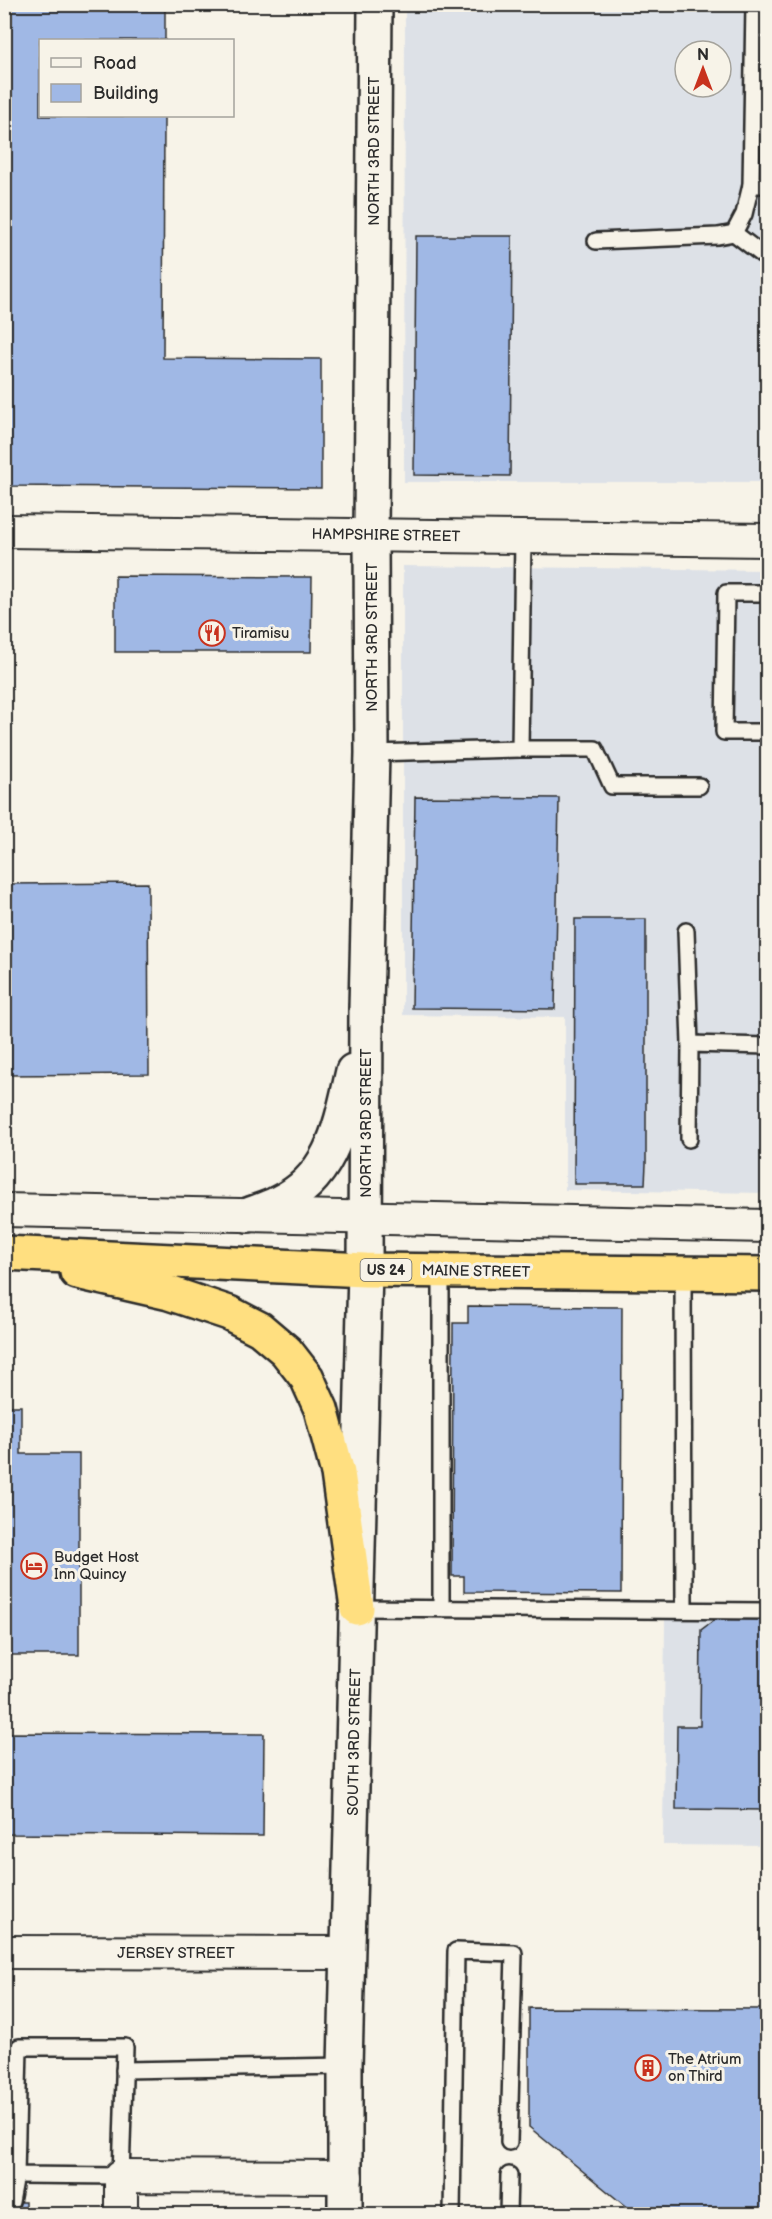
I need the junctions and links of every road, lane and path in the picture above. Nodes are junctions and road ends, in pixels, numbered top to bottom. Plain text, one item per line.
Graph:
1 (375, 4) edge
2 (754, 4) edge
3 (751, 186) junction
4 (768, 186) edge
5 (734, 233) junction
6 (596, 241) dead end
7 (768, 259) edge
8 (4, 531) edge
9 (371, 535) junction
10 (523, 537) junction
11 (768, 540) edge
12 (768, 593) edge
13 (768, 732) edge
14 (520, 748) junction
15 (372, 753) junction
16 (699, 786) dead end
17 (686, 931) dead end
18 (366, 1008) junction
19 (690, 1044) junction
20 (768, 1046) edge
21 (690, 1139) dead end
22 (4, 1210) edge
23 (248, 1215) junction
24 (366, 1216) junction
25 (768, 1226) edge
26 (4, 1253) edge
27 (4, 1258) edge
28 (365, 1270) junction
29 (441, 1270) junction
30 (683, 1273) junction
31 (768, 1274) edge
32 (357, 1608) junction
33 (441, 1608) junction
34 (684, 1610) junction
35 (768, 1611) edge
36 (4, 1952) edge
37 (348, 1953) junction
38 (345, 2066) junction
39 (124, 2070) junction
40 (509, 2142) dead end
41 (16, 2175) junction
42 (509, 2175) dead end
43 (121, 2176) junction
44 (346, 2177) junction
45 (11, 2202) dead end
46 (121, 2214) edge
47 (345, 2214) edge
48 (452, 2214) edge
49 (508, 2214) edge

1 - 9 main road, NORTH 3RD STREET
2 - 3 lane
3 - 4 lane
3 - 5 lane
5 - 6 lane
5 - 7 lane
8 - 9 street, HAMPSHIRE STREET
9 - 10 street, HAMPSHIRE STREET
9 - 15 main road, NORTH 3RD STREET
10 - 11 street, HAMPSHIRE STREET
10 - 14 lane
12 - 13 lane
14 - 15 lane
14 - 16 lane
15 - 18 main road, NORTH 3RD STREET
17 - 19 lane
18 - 23 main road
18 - 24 main road, NORTH 3RD STREET
19 - 20 lane
19 - 21 lane
22 - 23 street
23 - 24 street
24 - 25 street
24 - 28 main road, NORTH 3RD STREET
26 - 28 highway, MAINE STREET / US 24
27 - 32 highway
28 - 29 highway, MAINE STREET / US 24
28 - 32 main road, SOUTH 3RD STREET
29 - 30 highway, MAINE STREET / US 24
29 - 33 lane
30 - 31 highway, MAINE STREET / US 24
30 - 34 lane
32 - 33 lane
32 - 37 main road, SOUTH 3RD STREET
33 - 34 lane
34 - 35 lane
36 - 37 street, JERSEY STREET
37 - 38 main road, SOUTH 3RD STREET
38 - 39 lane
38 - 44 main road, SOUTH 3RD STREET
39 - 41 lane
39 - 43 lane
40 - 48 lane
41 - 43 lane
41 - 45 lane
42 - 49 lane
43 - 44 street
43 - 46 street
44 - 47 main road, SOUTH 3RD STREET

